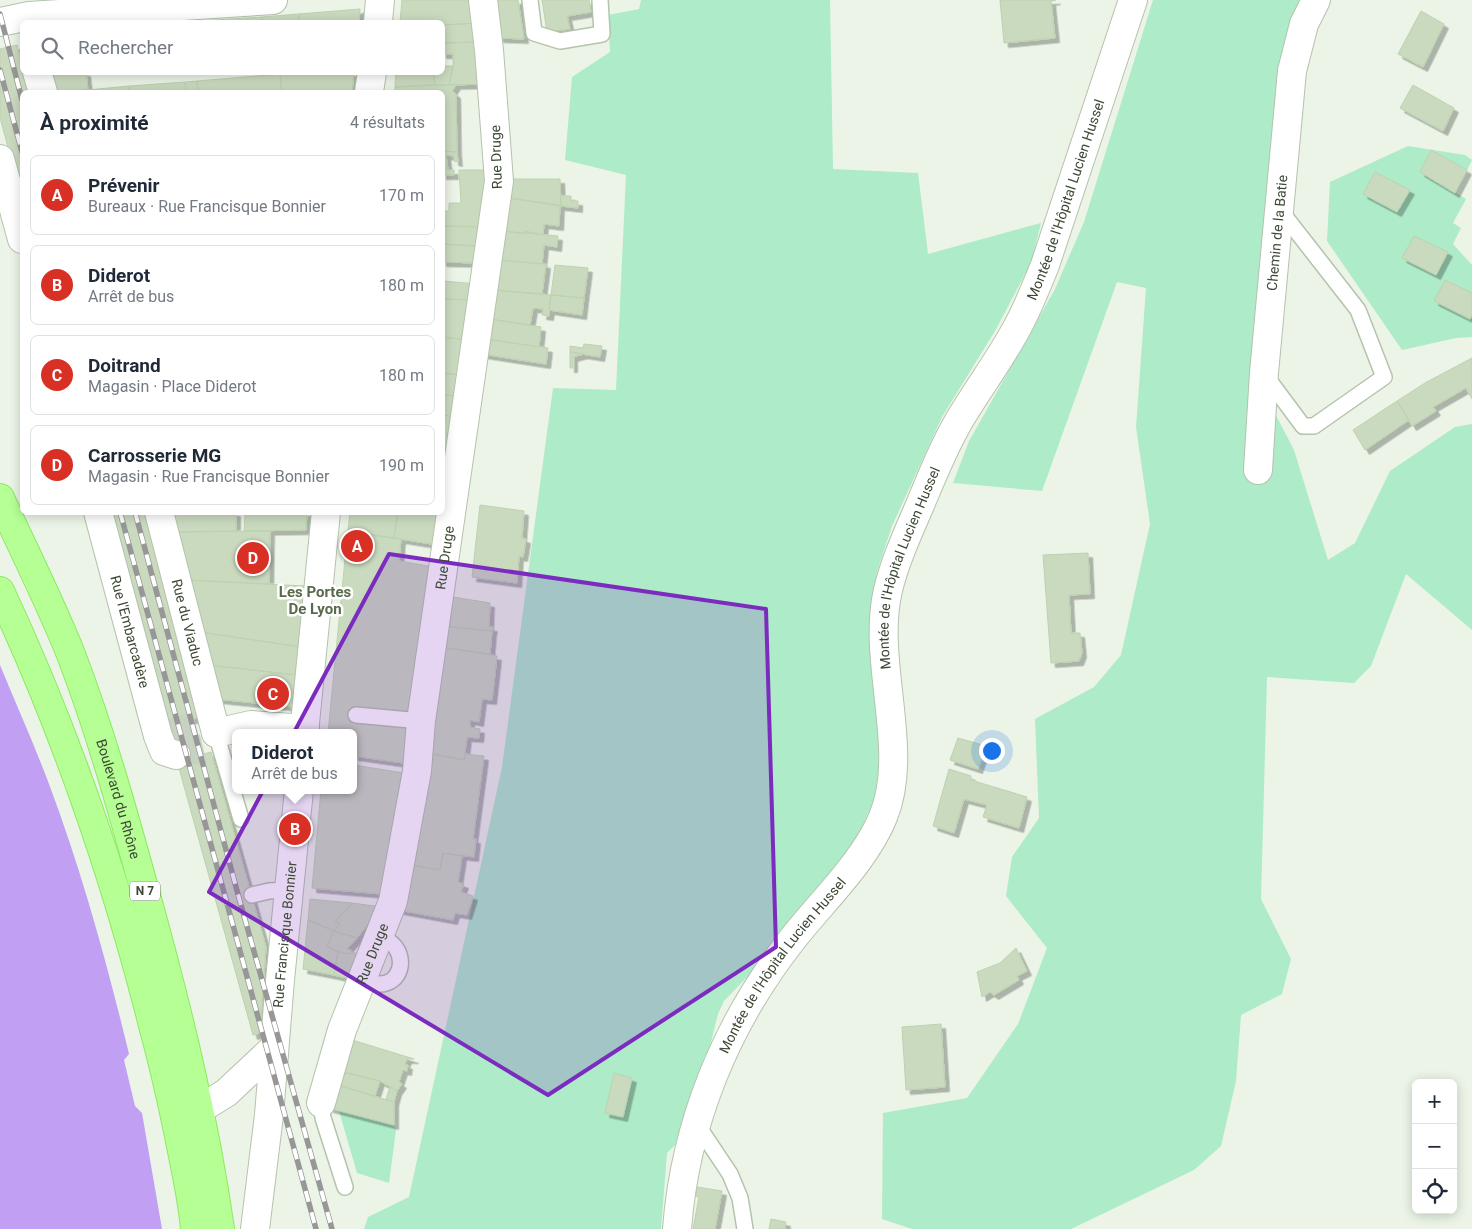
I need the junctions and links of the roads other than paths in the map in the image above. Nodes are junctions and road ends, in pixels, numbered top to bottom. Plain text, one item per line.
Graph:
1 (273, 0) edge
2 (380, 0) edge
3 (483, 0) edge
4 (530, 0) edge
5 (600, 0) edge
6 (1132, 0) edge
7 (1316, 0) edge
8 (33, 13) edge
9 (378, 20) edge
10 (0, 22) edge
11 (38, 75) edge
12 (372, 75) edge
13 (42, 90) edge
14 (369, 90) edge
15 (0, 159) edge
16 (1280, 210) junction
17 (20, 232) edge
18 (1264, 374) junction
19 (1258, 470) dead end
20 (448, 497) edge
21 (0, 498) edge
22 (99, 515) edge
23 (160, 515) edge
24 (326, 515) edge
25 (0, 591) edge
26 (356, 715) dead end
27 (421, 721) junction
28 (232, 729) edge
29 (232, 729) tunnel mouth
30 (286, 729) edge
31 (304, 729) edge
32 (209, 734) junction
33 (167, 744) dead end
34 (299, 794) edge
35 (241, 818) dead end
36 (289, 890) junction
37 (252, 896) dead end
38 (274, 1048) junction
39 (226, 1093) junction
40 (321, 1103) joint
41 (188, 1114) junction
42 (269, 1115) junction
43 (696, 1123) junction
44 (345, 1187) dead end
45 (195, 1229) edge
46 (220, 1229) edge
47 (255, 1229) edge
48 (677, 1229) edge
49 (745, 1229) edge

1 - 8 street
2 - 9 street
3 - 20 street, Rue Druge
4 - 5 lane
6 - 43 street, Montée de l'Hôpital Lucien Hussel
7 - 16 street, Chemin de la Batie
8 - 10 street
11 - 13 street
12 - 14 street
15 - 17 street
16 - 18 street, Chemin de la Batie
16 - 18 lane
18 - 19 street, Chemin de la Batie
20 - 27 street, Rue Druge
21 - 41 main road, Boulevard du Rhône / N 7
22 - 33 street, Rue l'Embarcadère
23 - 32 street, Rue du Viaduc
24 - 31 street
25 - 41 main road, Boulevard du Rhône / N 7
26 - 27 lane
27 - 40 street, Rue Druge
28 - 32 street
29 - 30 street
32 - 35 lane
34 - 36 street, Rue Francisque Bonnier
36 - 37 lane
36 - 38 street, Rue Francisque Bonnier
38 - 39 street
38 - 42 street, Rue Francisque Bonnier
39 - 41 street
39 - 42 street
40 - 44 lane
41 - 45 main road, Boulevard du Rhône / N 7
41 - 46 main road, Boulevard du Rhône / N 7
42 - 47 street, Rue Francisque Bonnier
43 - 48 street, Montée de l'Hôpital Lucien Hussel
43 - 49 lane

